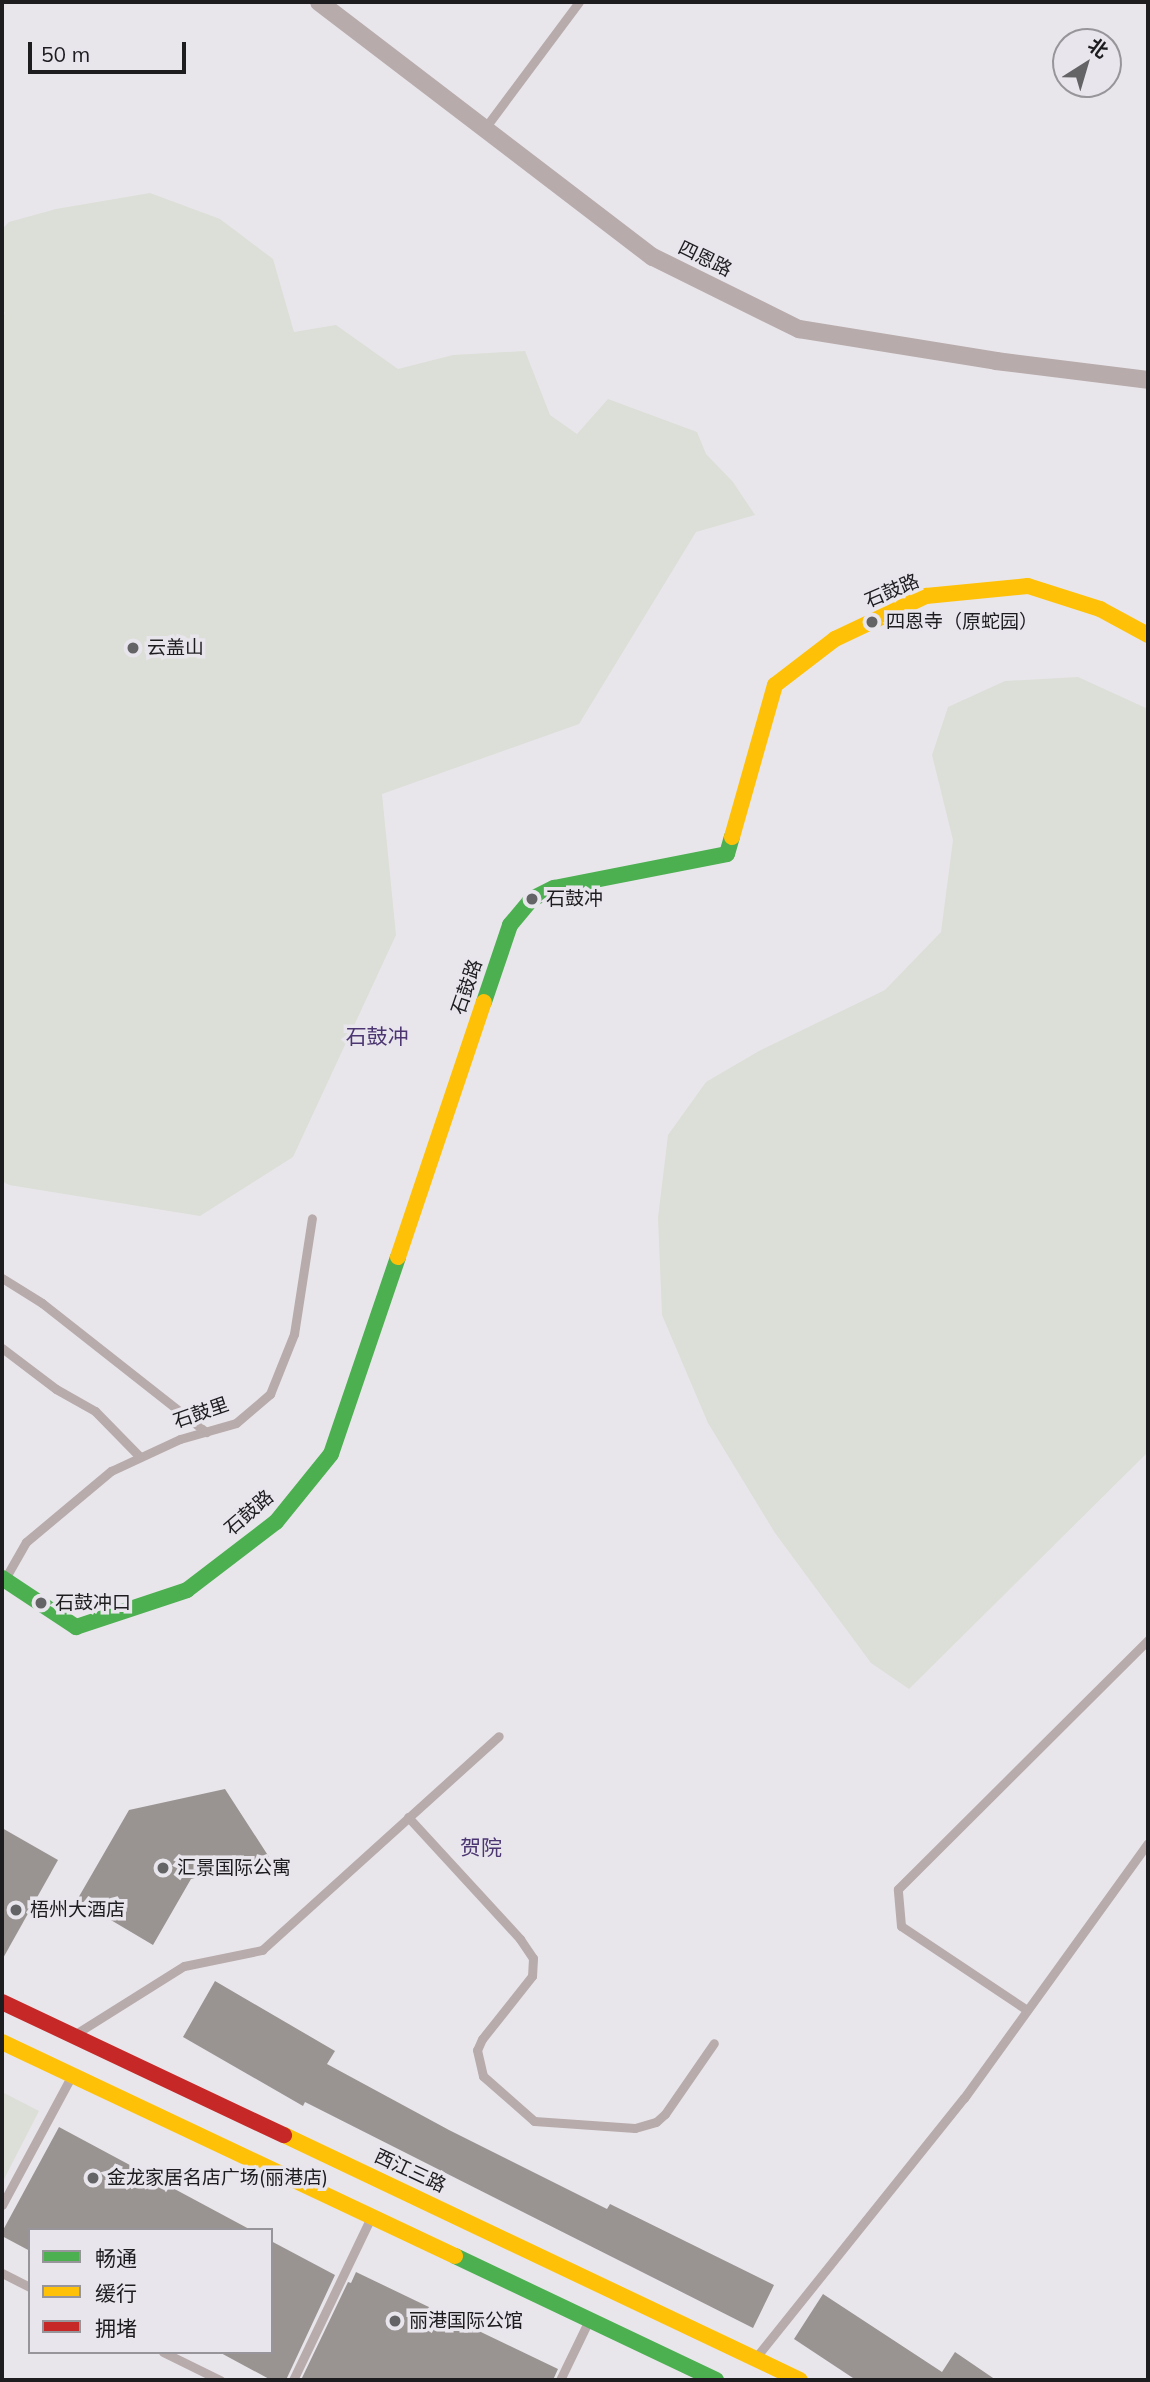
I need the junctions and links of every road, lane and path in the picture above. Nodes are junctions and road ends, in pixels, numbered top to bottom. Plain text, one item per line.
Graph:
1 (319, 2) edge
2 (579, 2) edge
3 (485, 128) junction
4 (1148, 380) edge
5 (1148, 635) edge
6 (312, 1218) dead end
7 (2, 1278) edge
8 (2, 1348) edge
9 (206, 1432) junction
10 (139, 1456) junction
11 (4, 1578) edge
12 (1148, 1640) edge
13 (499, 1736) dead end
14 (408, 1817) junction
15 (1148, 1843) edge
16 (2, 2002) edge
17 (1027, 2010) junction
18 (73, 2035) junction
19 (2, 2042) edge
20 (713, 2043) dead end
21 (72, 2076) junction
22 (2, 2205) edge
23 (371, 2217) junction
24 (2, 2273) edge
25 (28, 2286) edge
26 (589, 2320) junction
27 (167, 2354) edge
28 (756, 2357) junction
29 (220, 2380) edge
30 (293, 2380) edge
31 (560, 2380) edge
32 (716, 2380) edge
33 (800, 2380) edge

1 - 3 street, 四恩路
2 - 3 lane
3 - 4 street, 四恩路
5 - 11 street, 石鼓路
6 - 9 lane, 石鼓里
7 - 9 lane
8 - 10 lane
9 - 10 lane, 石鼓里
10 - 11 lane, 石鼓里
12 - 17 lane
13 - 14 lane
14 - 18 lane
14 - 20 lane
15 - 17 lane
16 - 18 street, 西江三路
17 - 28 lane
18 - 28 street, 西江三路
19 - 21 street
21 - 22 lane
21 - 23 street
23 - 26 street
23 - 30 lane
24 - 25 lane
26 - 31 lane
26 - 32 street
27 - 29 lane
28 - 33 street, 西江三路

